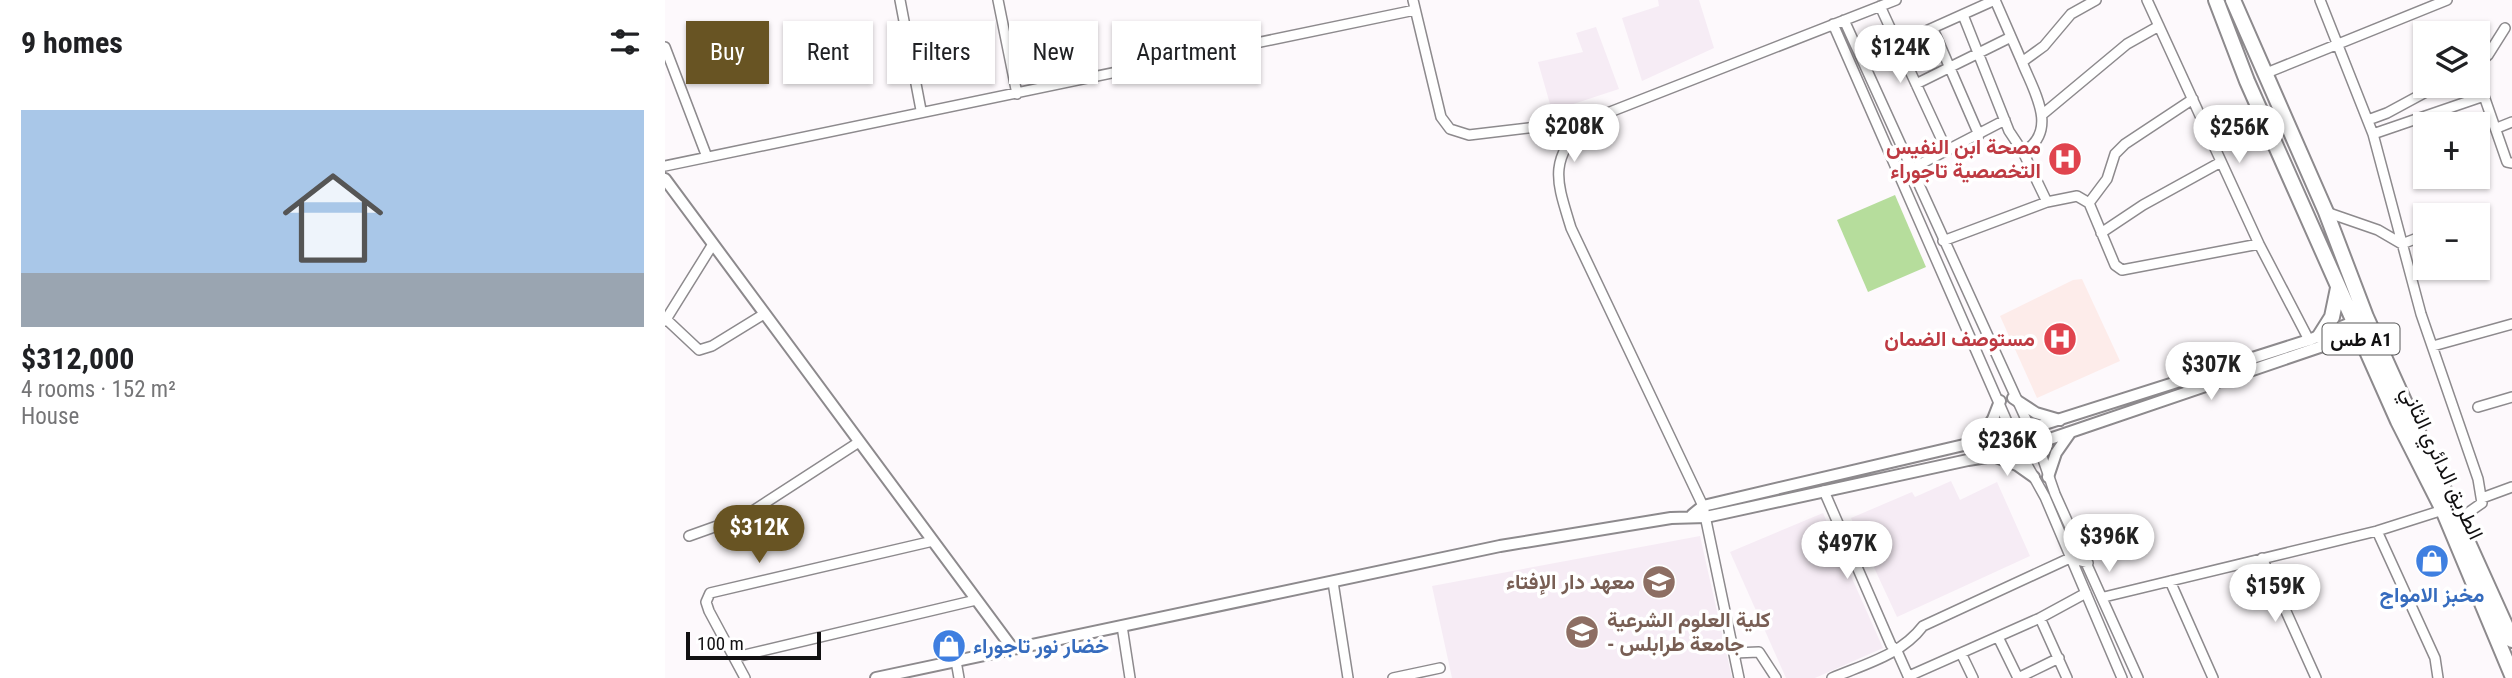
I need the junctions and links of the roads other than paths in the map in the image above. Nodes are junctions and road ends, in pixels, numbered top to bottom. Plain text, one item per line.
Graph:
1 (900, 0) edge
2 (998, 0) edge
3 (1896, 0) edge
4 (1995, 0) edge
5 (2096, 0) edge
6 (2147, 0) edge
7 (2215, 0) edge
8 (2233, 0) edge
9 (2320, 0) edge
10 (2447, 0) edge
11 (1414, 5) edge
12 (1879, 6) junction
13 (1963, 15) junction
14 (1844, 20) junction
15 (1833, 24) junction
16 (2159, 26) junction
17 (2505, 28) dead end
18 (1933, 29) junction
19 (2011, 37) junction
20 (2337, 43) junction
21 (1897, 44) junction
22 (665, 47) edge
23 (1980, 52) junction
24 (2490, 52) edge
25 (2022, 62) junction
26 (1949, 68) junction
27 (2264, 74) junction
28 (1916, 84) junction
29 (1017, 94) junction
30 (2415, 98) edge
31 (2193, 99) junction
32 (921, 110) junction
33 (2043, 114) junction
34 (2005, 120) junction
35 (2368, 120) junction
36 (1587, 121) junction
37 (2512, 122) edge
38 (2497, 128) junction
39 (2373, 134) junction
40 (1979, 135) junction
41 (1901, 148) junction
42 (1947, 151) junction
43 (2023, 152) junction
44 (1890, 153) junction
45 (707, 157) junction
46 (2221, 162) junction
47 (2512, 163) edge
48 (665, 166) edge
49 (1911, 170) junction
50 (1900, 174) junction
51 (665, 179) edge
52 (2047, 202) junction
53 (2089, 204) junction
54 (2326, 212) junction
55 (2101, 233) junction
56 (2413, 240) edge
57 (1943, 241) junction
58 (713, 244) junction
59 (2259, 244) junction
60 (2402, 244) junction
61 (2338, 286) junction
62 (1974, 312) junction
63 (764, 314) junction
64 (1963, 317) junction
65 (666, 320) edge
66 (2512, 324) edge
67 (2363, 325) junction
68 (2315, 338) junction
69 (2433, 346) junction
70 (2512, 397) edge
71 (2013, 398) junction
72 (2000, 401) junction
73 (2478, 407) dead end
74 (2063, 421) junction
75 (2030, 427) junction
76 (2070, 433) junction
77 (2012, 434) junction
78 (859, 442) junction
79 (1977, 443) junction
80 (2038, 444) junction
81 (2019, 453) junction
82 (1990, 456) junction
83 (2034, 477) junction
84 (2048, 477) junction
85 (2512, 487) edge
86 (1823, 491) junction
87 (2482, 498) junction
88 (1738, 504) junction
89 (2443, 510) junction
90 (1705, 511) junction
91 (2459, 519) junction
92 (2377, 531) junction
93 (689, 536) dead end
94 (933, 541) junction
95 (2070, 558) junction
96 (2262, 558) junction
97 (2088, 563) junction
98 (2171, 581) junction
99 (1333, 582) junction
100 (2086, 593) junction
101 (2104, 597) junction
102 (976, 600) junction
103 (2040, 618) junction
104 (1122, 626) junction
105 (1998, 637) junction
106 (2512, 640) edge
107 (1013, 649) junction
108 (1897, 651) junction
109 (1734, 653) junction
110 (1961, 653) junction
111 (736, 657) junction
112 (2059, 658) junction
113 (956, 661) junction
114 (1440, 668) dead end
115 (1850, 675) edge
116 (895, 676) edge
117 (2512, 676) edge
118 (1909, 677) edge
119 (745, 678) edge
120 (876, 678) edge
121 (959, 678) edge
122 (1130, 678) edge
123 (1348, 678) edge
124 (1393, 678) edge
125 (1739, 678) edge
126 (1776, 678) edge
127 (1832, 678) edge
128 (1973, 678) edge
129 (2018, 678) edge
130 (2067, 678) edge
131 (2123, 678) edge
132 (2138, 678) edge
133 (2213, 678) edge
134 (2316, 678) edge
135 (2438, 678) edge

1 - 32 street
2 - 29 street
3 - 12 street
4 - 13 street
4 - 19 street
5 - 25 street
6 - 16 street
7 - 61 highway, الطريق الدائري الثاني / طس A1
8 - 27 highway, الطريق الدائري الثاني / طس A1
9 - 20 street
10 - 20 street
11 - 29 street
11 - 36 street
12 - 14 street
12 - 21 street
13 - 18 street
13 - 23 street
14 - 15 street
14 - 41 street
15 - 36 street
15 - 44 street
16 - 31 street
16 - 33 street
17 - 24 street
18 - 21 street
18 - 26 street
19 - 23 street
19 - 25 street
20 - 27 street
20 - 35 street
21 - 28 street
22 - 45 street
23 - 26 street
23 - 34 street
25 - 33 street
26 - 28 street
26 - 40 street
27 - 54 highway, الطريق الدائري الثاني / طس A1
28 - 42 street
29 - 32 street
30 - 35 street
31 - 46 street
31 - 53 street
32 - 45 street
33 - 43 street
34 - 40 street
34 - 43 street
35 - 39 street
36 - 90 street
37 - 38 street
38 - 39 street
38 - 47 street
39 - 60 street
40 - 42 street
41 - 44 street
41 - 49 street
42 - 49 street
43 - 52 street
44 - 50 street
45 - 48 street
46 - 55 street
46 - 59 street
49 - 50 street
49 - 57 street
50 - 64 street
51 - 58 street
52 - 53 street
52 - 57 street
53 - 55 street
54 - 60 street
54 - 67 highway, الطريق الدائري الثاني / طس A1
55 - 59 street
56 - 60 street
57 - 62 street
58 - 63 street
58 - 65 street
59 - 68 street
60 - 69 street
61 - 67 highway, الطريق الدائري الثاني / طس A1
61 - 68 highway
62 - 64 street
62 - 71 street
63 - 65 street
63 - 78 street
64 - 72 street
66 - 69 street
67 - 68 street
67 - 76 street
67 - 89 highway, الطريق الدائري الثاني / طس A1
67 - 91 highway, الطريق الدائري الثاني / طس A1
68 - 74 street
69 - 87 street
70 - 73 street
71 - 74 street
71 - 75 street
72 - 77 street
72 - 79 street
74 - 75 street
75 - 77 street
75 - 80 street
76 - 80 street
76 - 84 street
77 - 79 street
77 - 81 street
78 - 93 street
78 - 94 street
79 - 88 street
80 - 81 street
80 - 84 street
81 - 82 street
81 - 83 street
82 - 83 street
82 - 86 street
83 - 95 street
84 - 97 street
85 - 87 street
86 - 88 street
86 - 108 street
87 - 91 street
88 - 90 street
89 - 92 street
89 - 117 highway, الطريق الدائري الثاني / طس A1
90 - 99 street
90 - 109 street
91 - 106 highway, الطريق الدائري الثاني / طس A1
92 - 96 street
92 - 135 street
94 - 102 street
94 - 111 street
95 - 97 street
95 - 100 street
95 - 108 street
96 - 98 street
96 - 134 street
97 - 101 street
98 - 101 street
98 - 133 street
99 - 104 street
99 - 123 street
100 - 103 street
100 - 131 street
101 - 132 street
102 - 107 street
102 - 111 street
103 - 105 street
103 - 112 street
104 - 107 street
104 - 122 street
105 - 110 street
105 - 129 street
107 - 113 street
108 - 115 street
108 - 118 street
109 - 125 street
109 - 126 street
110 - 118 street
110 - 128 street
111 - 119 street
112 - 129 street
112 - 130 street
113 - 116 street
113 - 121 street
114 - 124 street
115 - 127 street
116 - 120 street

